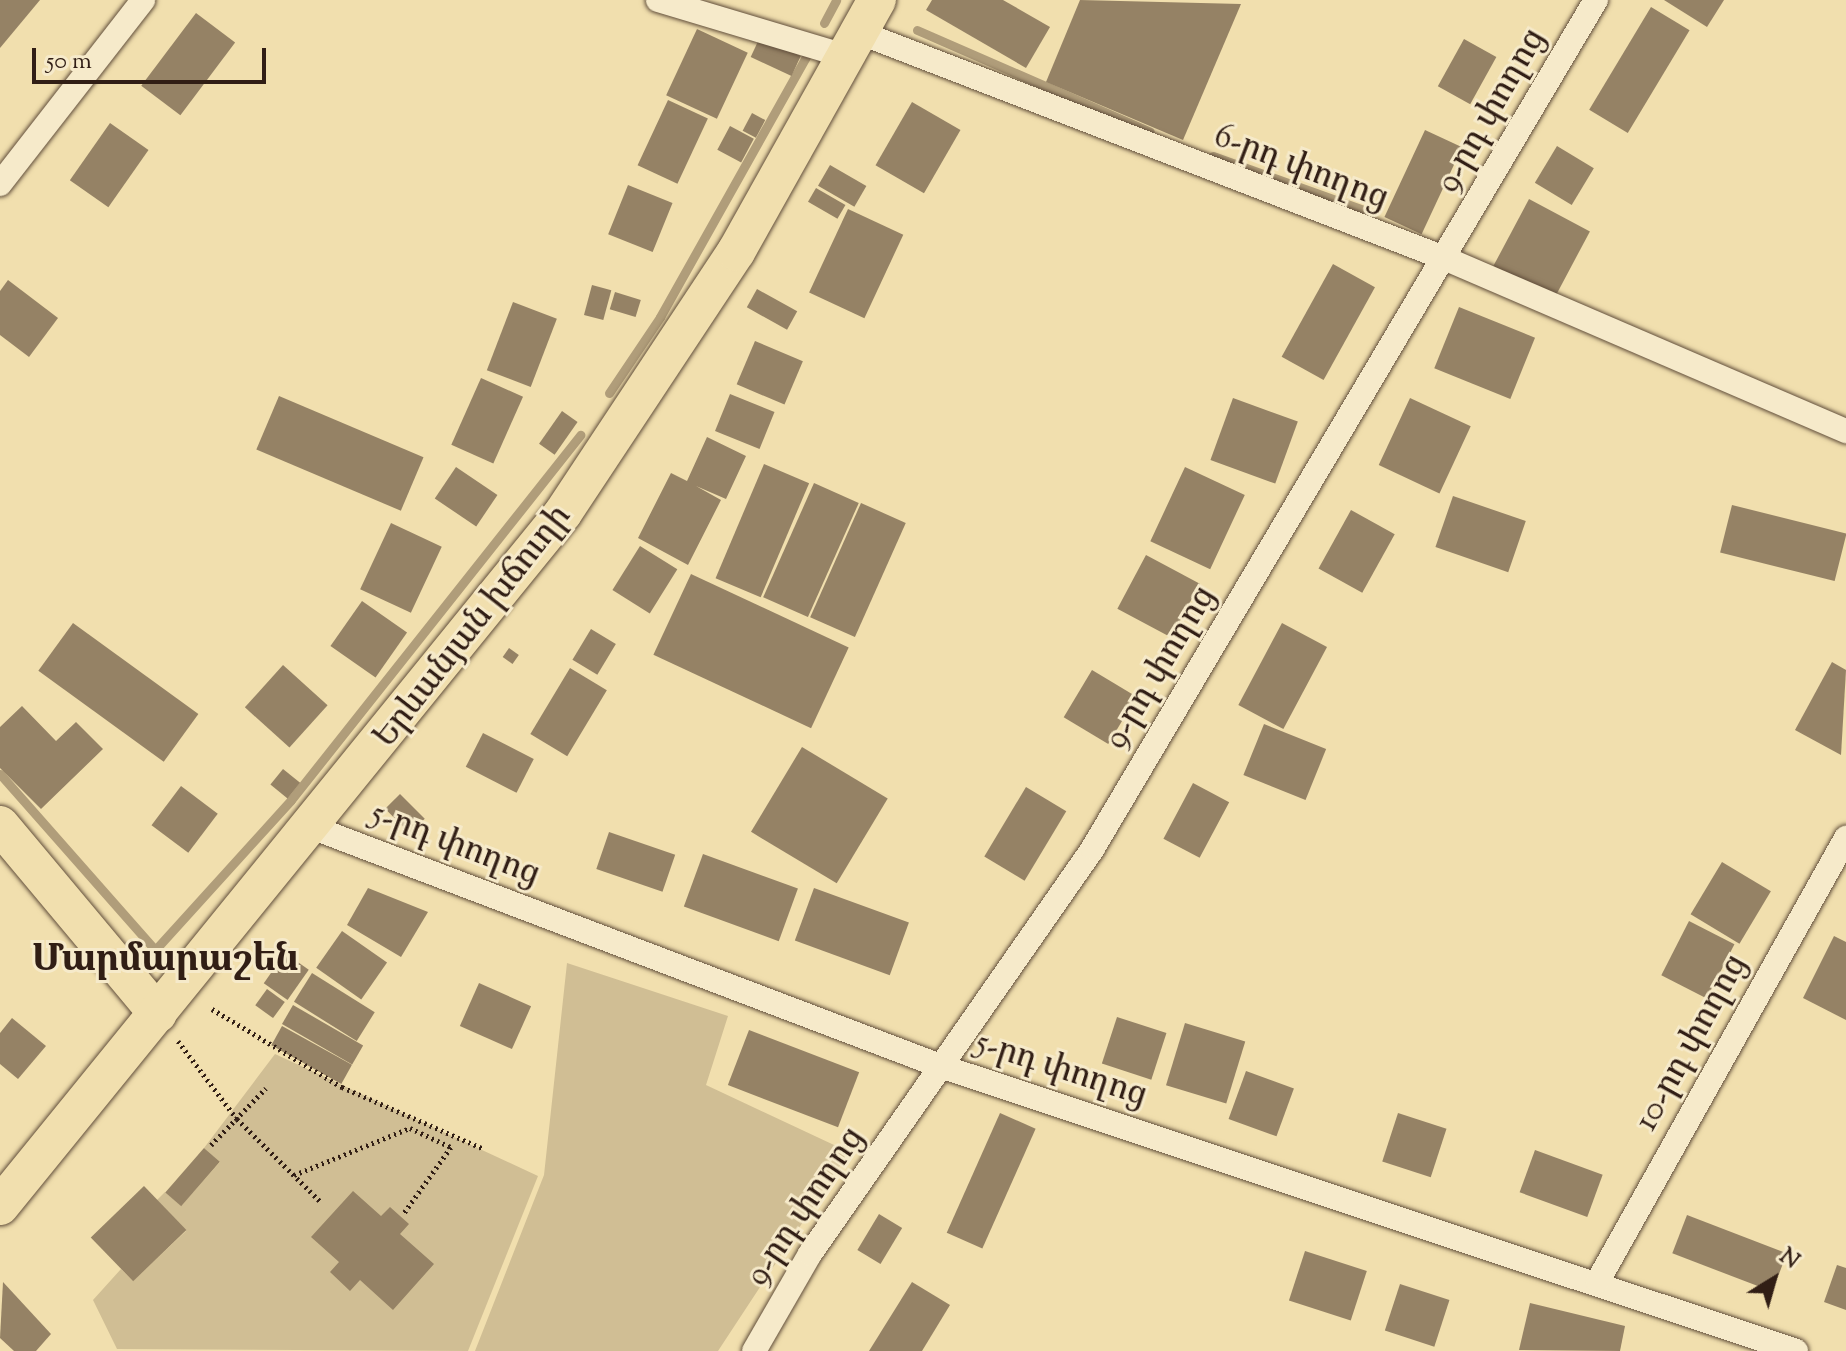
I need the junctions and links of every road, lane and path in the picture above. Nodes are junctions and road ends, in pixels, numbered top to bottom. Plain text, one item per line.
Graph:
1 (143, 0) edge
2 (658, 0) edge
3 (1596, 0) edge
4 (862, 30) edge
5 (0, 184) edge
6 (1444, 258) junction
7 (1846, 431) edge
8 (0, 825) edge
9 (314, 828) junction
10 (1846, 838) edge
11 (212, 1009) dead end
12 (158, 1014) junction
13 (943, 1067) junction
14 (266, 1088) dead end
15 (237, 1119) junction
16 (211, 1145) dead end
17 (484, 1149) dead end
18 (294, 1175) junction
19 (321, 1202) dead end
20 (0, 1206) edge
21 (404, 1213) dead end
22 (1598, 1281) junction
23 (754, 1351) edge
24 (1796, 1351) edge

1 - 5 street
2 - 4 street, 6-րդ փողոց
3 - 6 street, 9-րդ փողոց
4 - 6 street, 6-րդ փողոց
4 - 9 main road, Երևանյան խճուղի
6 - 7 street, 6-րդ փողոց
6 - 13 street, 9-րդ փողոց
8 - 12 main road
9 - 12 main road, Երևանյան խճուղի
9 - 13 street, 5-րդ փողոց
10 - 22 street, 10-րդ փողոց
11 - 17 path
12 - 15 path
12 - 20 main road, Երևանյան խճուղի
13 - 22 street, 5-րդ փողոց
13 - 23 street, 9-րդ փողոց
14 - 15 path
15 - 16 path
15 - 18 path
18 - 19 path
18 - 21 path
22 - 24 street, 5-րդ փողոց

